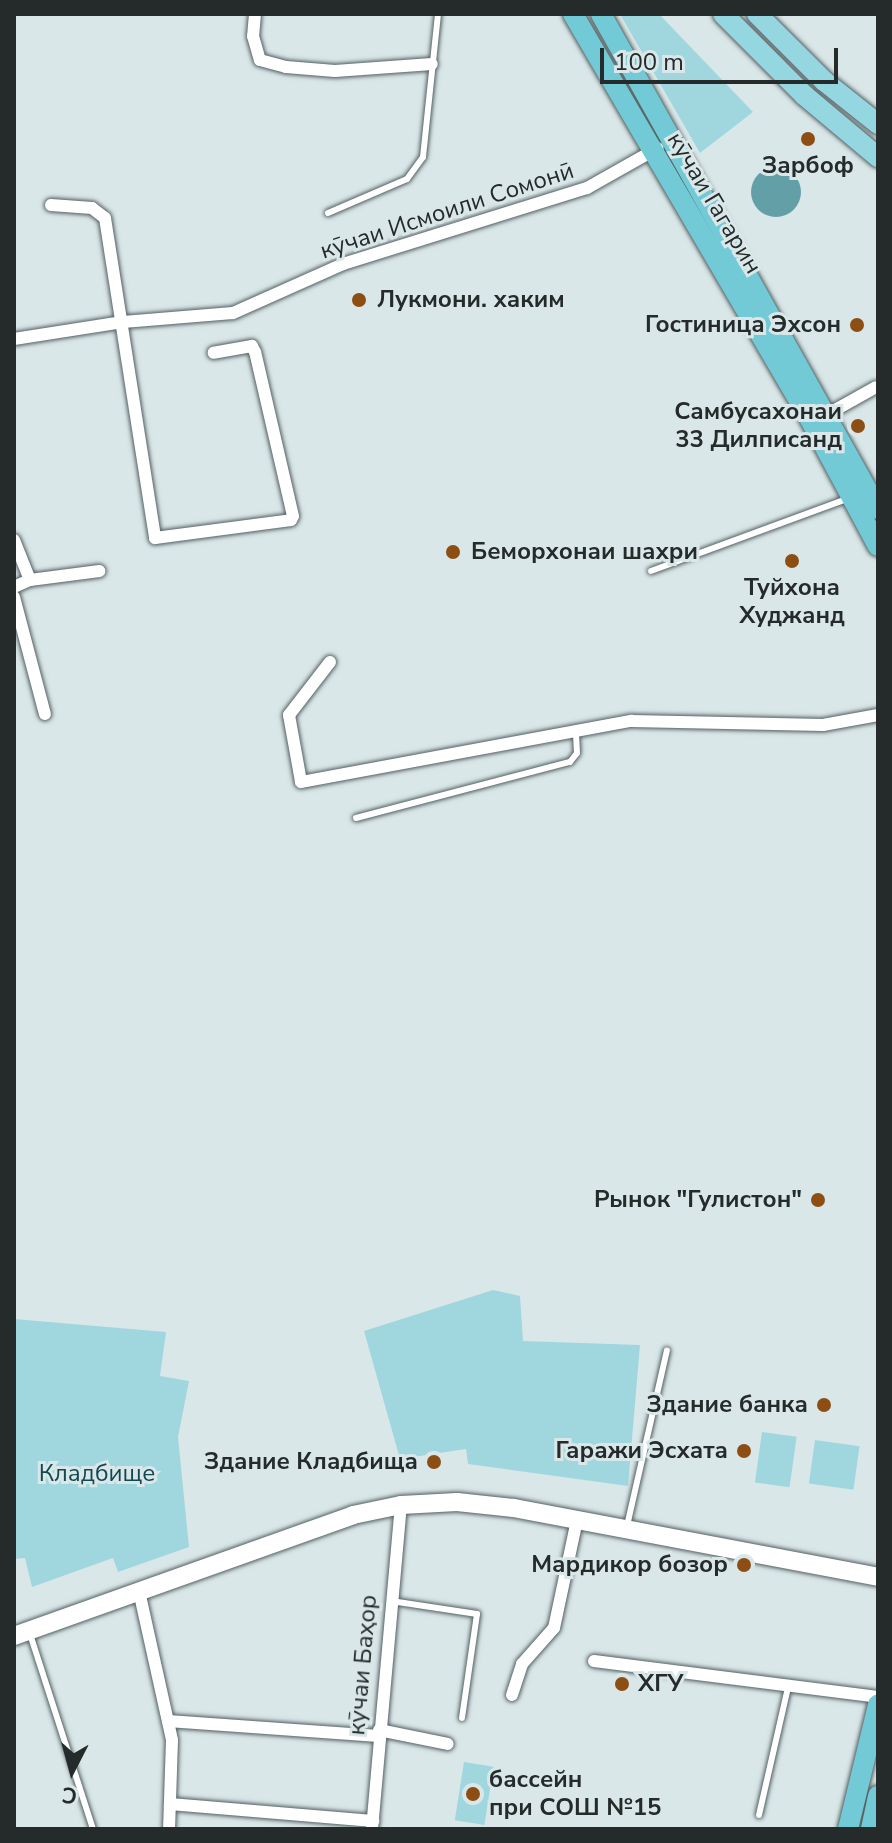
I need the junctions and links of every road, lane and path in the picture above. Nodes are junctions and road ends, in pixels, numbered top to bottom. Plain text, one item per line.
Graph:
1 (255, 14) edge
2 (438, 14) edge
3 (573, 14) edge
4 (601, 14) edge
5 (723, 14) edge
6 (757, 14) edge
7 (432, 64) junction
8 (878, 124) edge
9 (672, 142) junction
10 (653, 151) junction
11 (878, 157) edge
12 (51, 205) dead end
13 (328, 213) dead end
14 (123, 322) junction
15 (14, 339) edge
16 (214, 353) dead end
17 (876, 387) edge
18 (826, 415) junction
19 (852, 497) junction
20 (878, 509) edge
21 (14, 540) edge
22 (878, 546) edge
23 (99, 571) dead end
24 (651, 571) dead end
25 (30, 580) junction
26 (14, 587) edge
27 (14, 597) edge
28 (330, 662) dead end
29 (45, 714) dead end
30 (878, 715) edge
31 (576, 735) junction
32 (356, 818) dead end
33 (667, 1350) dead end
34 (401, 1505) junction
35 (577, 1520) junction
36 (627, 1530) junction
37 (878, 1577) edge
38 (139, 1591) junction
39 (391, 1601) junction
40 (22, 1633) edge
41 (594, 1661) dead end
42 (788, 1684) junction
43 (512, 1695) dead end
44 (878, 1697) edge
45 (878, 1705) edge
46 (462, 1718) dead end
47 (168, 1721) junction
48 (378, 1733) junction
49 (448, 1744) dead end
50 (878, 1796) edge
51 (170, 1804) junction
52 (759, 1815) dead end
53 (372, 1825) edge
54 (93, 1829) edge
55 (169, 1829) edge
56 (848, 1829) edge
57 (871, 1829) edge

1 - 7 street
2 - 7 lane
3 - 10 highway, кӯчаи Гагарин
4 - 9 highway, кӯчаи Гагарин
5 - 11 main road
6 - 8 main road
7 - 13 lane
9 - 10 street, кӯчаи Исмоили Сомонӣ
9 - 18 highway, кӯчаи Гагарин
10 - 14 street, кӯчаи Исмоили Сомонӣ
10 - 19 highway, кӯчаи Гагарин
12 - 14 street
14 - 15 street, кӯчаи Исмоили Сомонӣ
14 - 16 street
17 - 18 street
18 - 20 highway, кӯчаи Гагарин
19 - 22 highway, кӯчаи Гагарин
19 - 24 lane
21 - 25 street
23 - 25 street
25 - 26 street
27 - 29 street
28 - 31 street
30 - 31 street
31 - 32 lane
33 - 36 lane
34 - 35 main road
34 - 38 main road
34 - 39 street, кӯчаи Баҳор
35 - 36 main road
35 - 43 street
36 - 37 main road
38 - 40 main road
38 - 47 street
39 - 46 lane
39 - 48 street, кӯчаи Баҳор
40 - 54 lane
41 - 42 street
42 - 44 street
42 - 52 lane
45 - 56 highway
47 - 48 street
47 - 51 street
48 - 49 street
48 - 53 street, кӯчаи Баҳор
50 - 57 highway
51 - 53 street
51 - 55 street

